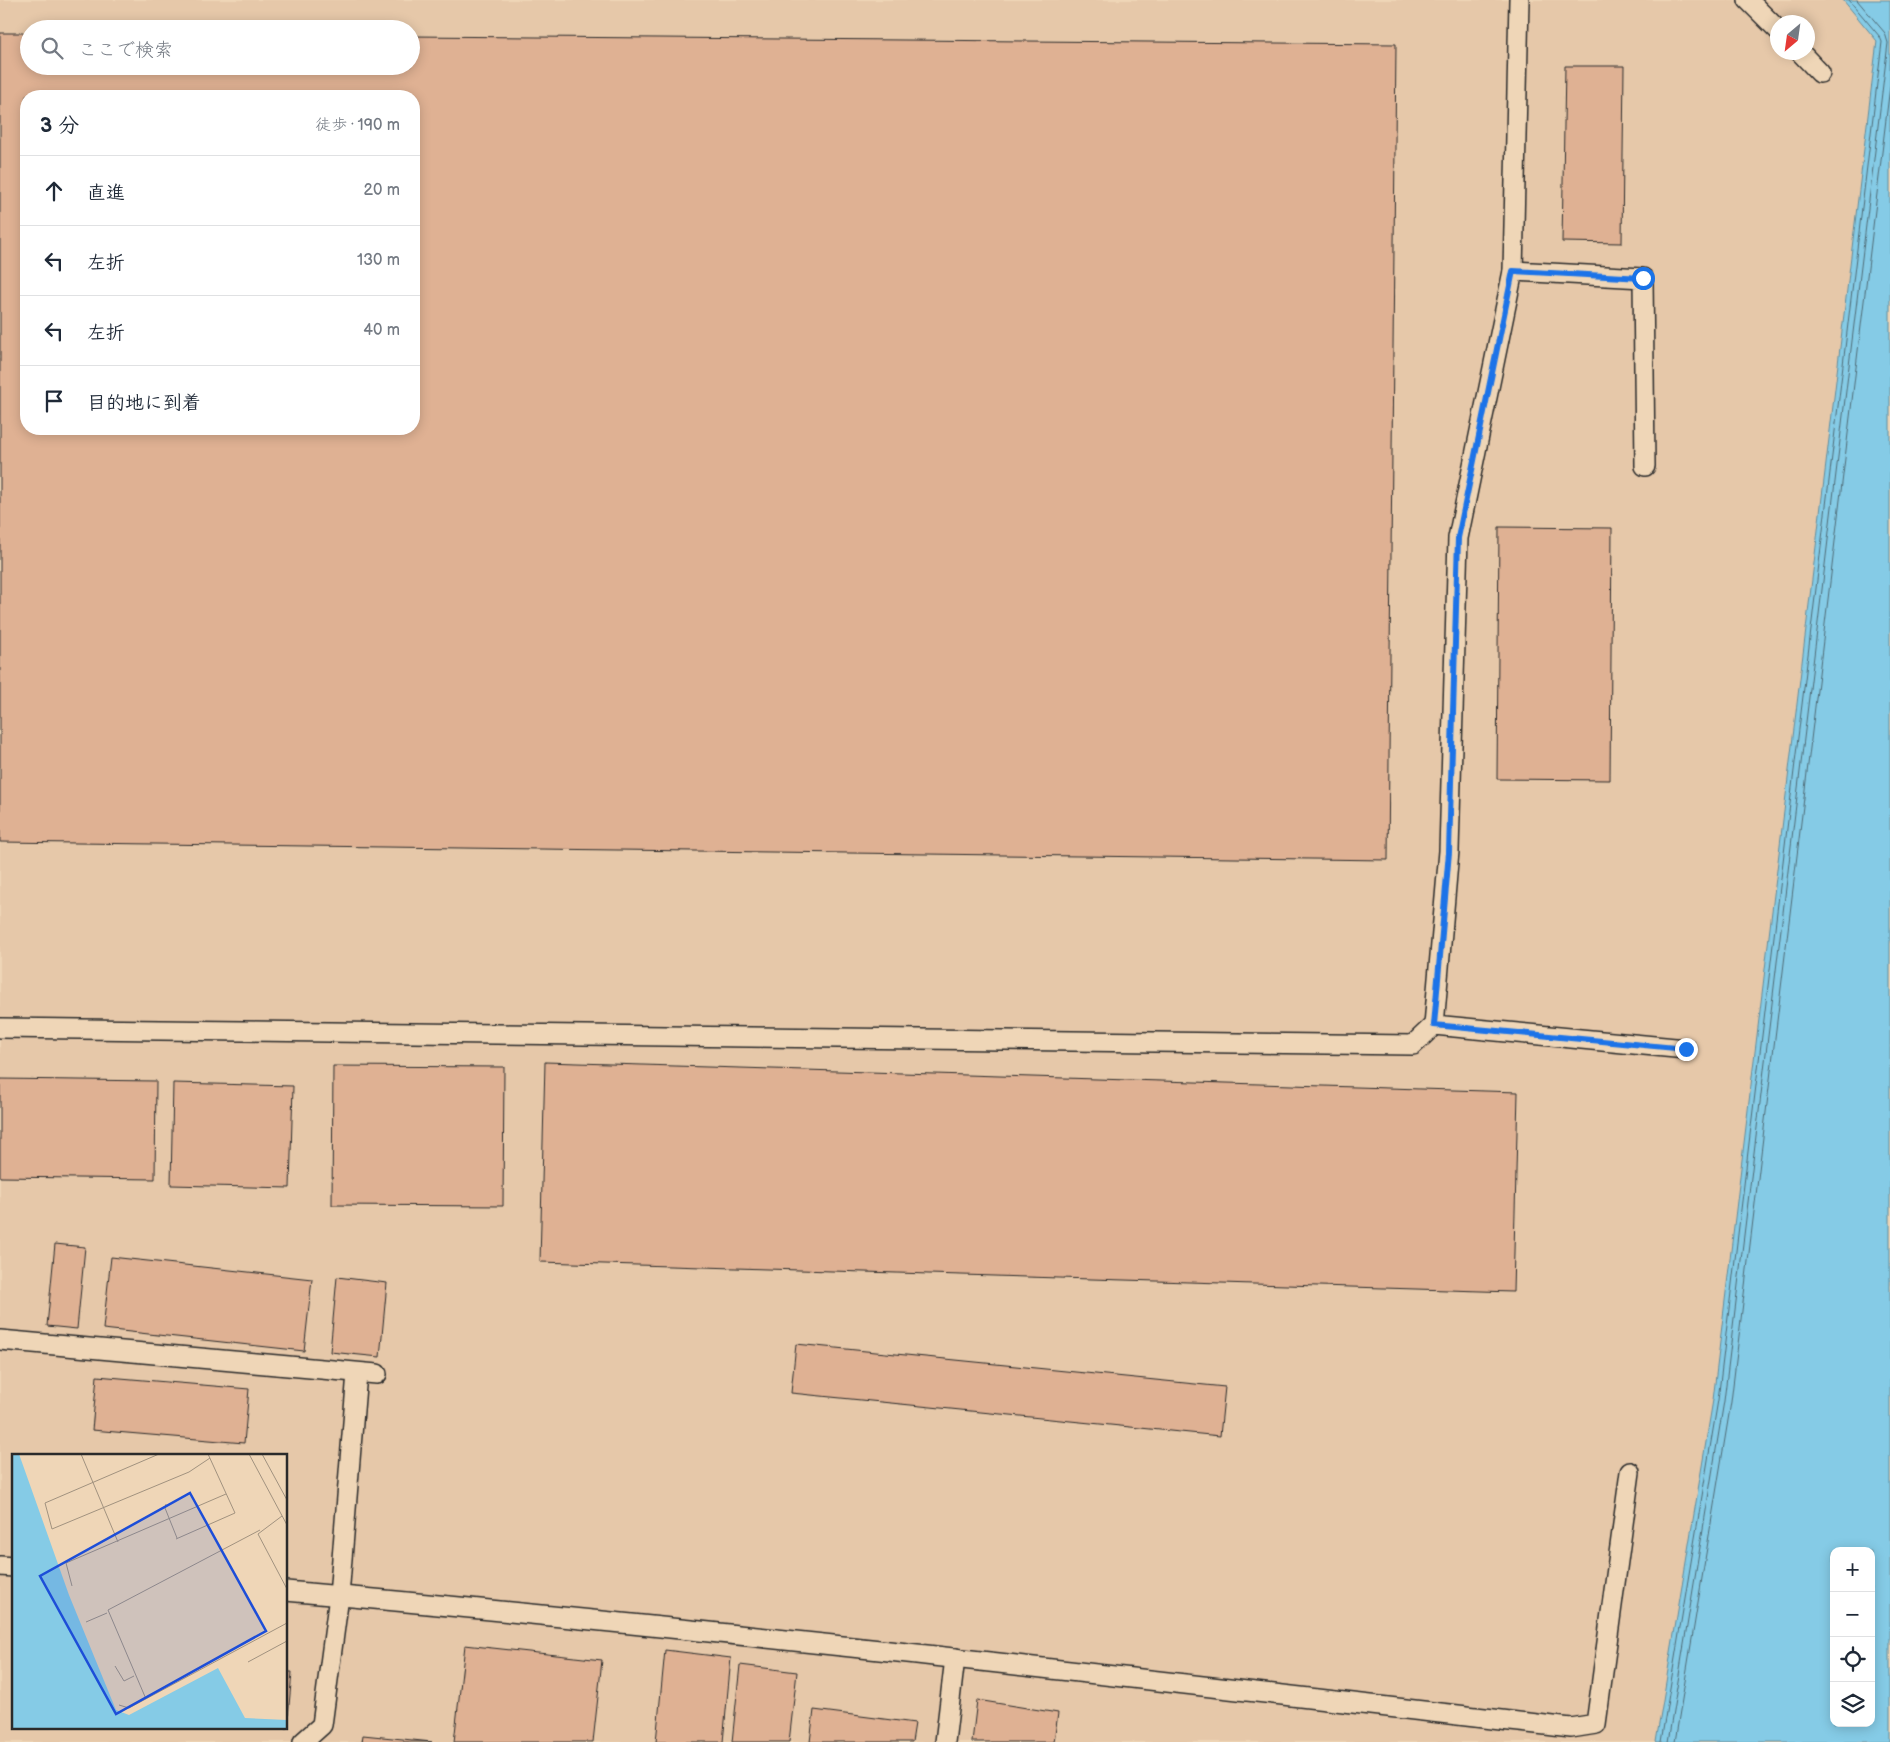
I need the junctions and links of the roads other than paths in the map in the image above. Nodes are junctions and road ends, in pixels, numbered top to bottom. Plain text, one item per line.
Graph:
1 (1520, 0) edge
2 (1748, 0) edge
3 (1770, 22) edge
4 (1808, 60) edge
5 (1820, 73) dead end
6 (1513, 271) junction
7 (1645, 466) dead end
8 (1434, 1025) junction
9 (0, 1028) edge
10 (1686, 1049) dead end
11 (0, 1340) edge
12 (357, 1373) junction
13 (378, 1374) dead end
14 (1630, 1472) dead end
15 (288, 1591) edge
16 (339, 1596) junction
17 (955, 1658) junction
18 (303, 1742) edge
19 (945, 1742) edge

1 - 6 lane
2 - 3 lane
4 - 5 lane
6 - 7 lane
6 - 8 lane
8 - 9 lane
8 - 10 lane
11 - 12 lane
12 - 13 lane
12 - 16 lane
14 - 17 lane
15 - 16 lane
16 - 17 lane
16 - 18 lane
17 - 19 lane

